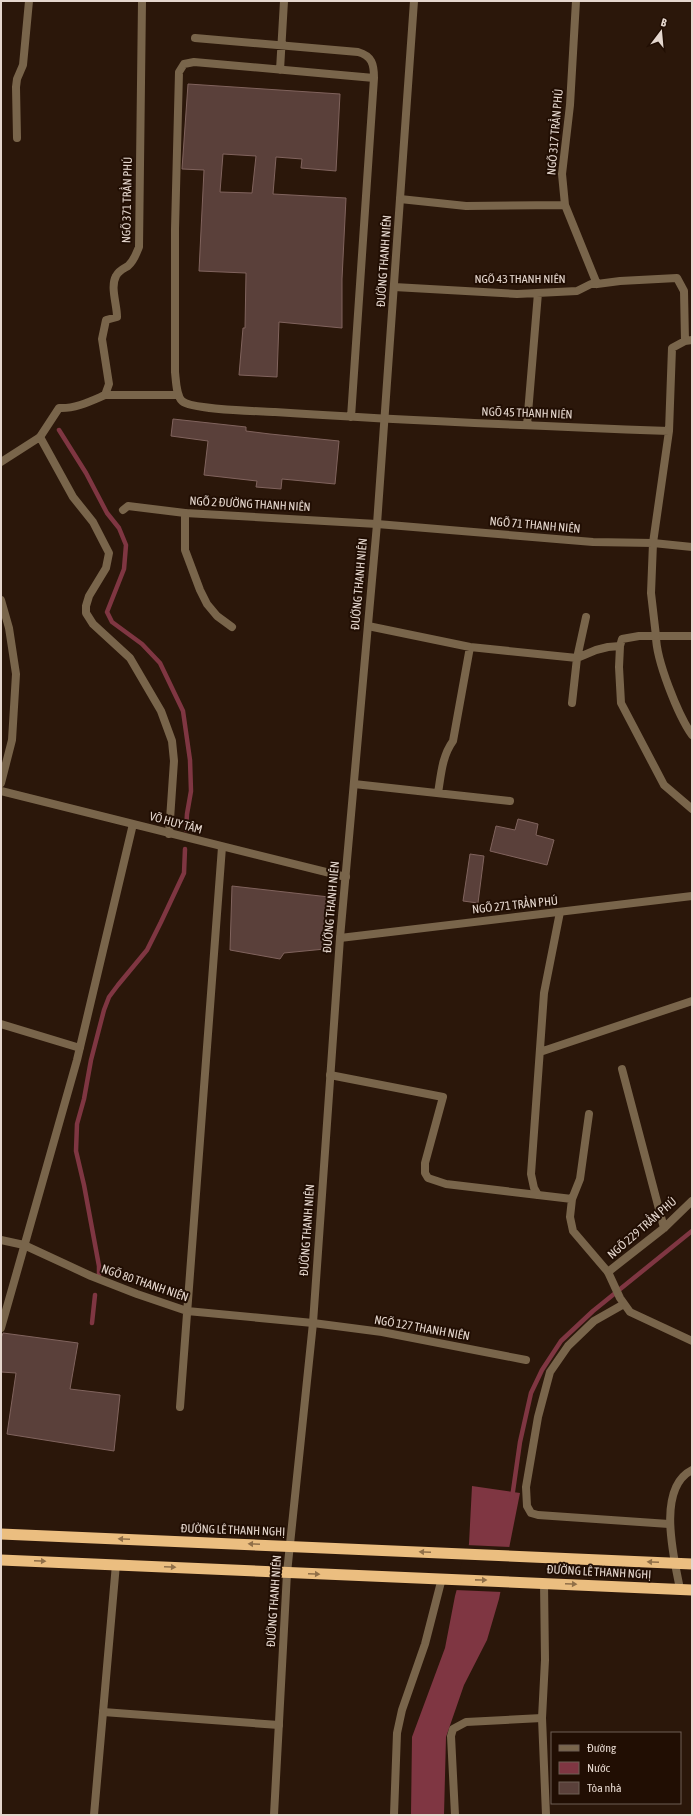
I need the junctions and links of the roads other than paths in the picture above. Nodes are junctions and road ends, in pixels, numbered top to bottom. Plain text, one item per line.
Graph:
1 (29, 1) edge
2 (142, 1) edge
3 (284, 1) edge
4 (414, 1) edge
5 (576, 1) edge
6 (195, 38) dead end
7 (282, 46) junction
8 (280, 70) junction
9 (374, 78) junction
10 (17, 138) dead end
11 (400, 199) junction
12 (565, 205) junction
13 (597, 284) junction
14 (394, 287) junction
15 (538, 293) junction
16 (688, 340) edge
17 (178, 394) junction
18 (105, 395) junction
19 (351, 417) junction
20 (384, 420) junction
21 (527, 426) junction
22 (669, 431) junction
23 (40, 437) junction
24 (1, 462) edge
25 (123, 510) dead end
26 (185, 513) junction
27 (377, 524) junction
28 (653, 543) junction
29 (692, 547) edge
30 (1, 600) edge
31 (586, 617) dead end
32 (368, 626) junction
33 (232, 627) dead end
34 (656, 636) junction
35 (692, 636) edge
36 (620, 646) junction
37 (470, 647) junction
38 (577, 658) junction
39 (572, 703) dead end
40 (692, 735) edge
41 (1, 783) edge
42 (354, 784) junction
43 (1, 792) edge
44 (438, 793) junction
45 (510, 801) dead end
46 (692, 809) edge
47 (134, 824) junction
48 (169, 834) junction
49 (222, 847) junction
50 (346, 877) junction
51 (692, 896) edge
52 (560, 912) junction
53 (340, 938) junction
54 (692, 1001) edge
55 (1, 1024) edge
56 (80, 1048) junction
57 (540, 1052) junction
58 (622, 1069) dead end
59 (330, 1075) junction
60 (589, 1114) dead end
61 (538, 1195) junction
62 (572, 1200) junction
63 (692, 1201) edge
64 (664, 1228) junction
65 (1, 1240) edge
66 (24, 1245) junction
67 (608, 1272) junction
68 (622, 1301) junction
69 (187, 1311) junction
70 (312, 1323) junction
71 (1, 1328) edge
72 (692, 1341) edge
73 (526, 1360) dead end
74 (180, 1407) dead end
75 (692, 1470) edge
76 (669, 1524) junction
77 (1, 1534) edge
78 (290, 1546) junction
79 (1, 1560) edge
80 (675, 1563) junction
81 (116, 1564) junction
82 (692, 1564) edge
83 (287, 1573) junction
84 (442, 1578) junction
85 (544, 1583) junction
86 (680, 1589) junction
87 (692, 1590) edge
88 (103, 1712) junction
89 (542, 1718) junction
90 (279, 1725) junction
91 (94, 1815) edge
92 (274, 1815) edge
93 (394, 1815) edge
94 (455, 1815) edge
95 (546, 1815) edge

1 - 10 street
2 - 18 street, NGÕ 371 TRẦN PHÚ
3 - 7 street
4 - 11 street, ĐƯỜNG THANH NIÊN
5 - 12 street, NGÕ 317 TRẦN PHÚ
6 - 7 street
7 - 8 street
7 - 9 street
8 - 9 street
8 - 17 street
9 - 19 street
11 - 12 street
11 - 14 street, ĐƯỜNG THANH NIÊN
12 - 13 street, NGÕ 317 TRẦN PHÚ
13 - 15 street, NGÕ 43 THANH NIÊN
13 - 16 street, NGÕ 43 THANH NIÊN
14 - 15 street, NGÕ 43 THANH NIÊN
14 - 20 street, ĐƯỜNG THANH NIÊN
15 - 21 street
16 - 22 street
17 - 18 street
17 - 19 street, NGÕ 45 THANH NIÊN
18 - 23 street
19 - 20 street, NGÕ 45 THANH NIÊN
20 - 21 street, NGÕ 45 THANH NIÊN
20 - 27 street, ĐƯỜNG THANH NIÊN
21 - 22 street, NGÕ 45 THANH NIÊN
22 - 28 street
23 - 24 street
23 - 48 street
25 - 26 street, NGÕ 2 ĐƯỜNG THANH NIÊN
26 - 27 street, NGÕ 2 ĐƯỜNG THANH NIÊN
26 - 33 street
27 - 28 street, NGÕ 71 THANH NIÊN
27 - 32 street, ĐƯỜNG THANH NIÊN
28 - 29 street, NGÕ 71 THANH NIÊN
28 - 34 street
30 - 41 street
31 - 38 street
32 - 37 street
32 - 42 street, ĐƯỜNG THANH NIÊN
34 - 35 street
34 - 36 street
34 - 40 street
36 - 38 street
36 - 46 street
37 - 38 street
37 - 44 street
38 - 39 street
42 - 44 street
42 - 50 street, ĐƯỜNG THANH NIÊN
43 - 47 street, VÕ HUY TÂM
44 - 45 street
47 - 48 street, VÕ HUY TÂM
47 - 56 street
48 - 49 street, VÕ HUY TÂM
49 - 50 street, VÕ HUY TÂM
49 - 69 street
50 - 53 street, ĐƯỜNG THANH NIÊN
51 - 52 street, NGÕ 271 TRẦN PHÚ
52 - 53 street, NGÕ 271 TRẦN PHÚ
52 - 57 street
53 - 59 street, ĐƯỜNG THANH NIÊN
54 - 57 street
55 - 56 street
56 - 66 street
57 - 61 street
58 - 64 street
59 - 61 street
59 - 70 street, ĐƯỜNG THANH NIÊN
60 - 62 street
61 - 62 street
62 - 67 street
63 - 64 street, NGÕ 229 TRẦN PHÚ
64 - 67 street, NGÕ 229 TRẦN PHÚ
65 - 66 street, NGÕ 80 THANH NIÊN
66 - 69 street, NGÕ 80 THANH NIÊN
66 - 71 street
67 - 68 street
68 - 72 street
68 - 76 street
69 - 70 street, NGÕ 80 THANH NIÊN
69 - 74 street
70 - 73 street, NGÕ 127 THANH NIÊN
70 - 78 street, ĐƯỜNG THANH NIÊN
75 - 76 street
76 - 80 street
78 -> 77 highway, ĐƯỜNG LÊ THANH NGHỊ
80 -> 78 highway, ĐƯỜNG LÊ THANH NGHỊ
78 - 83 street, ĐƯỜNG THANH NIÊN
79 -> 81 highway
80 - 82 highway, ĐƯỜNG LÊ THANH NGHỊ
80 - 86 street
81 -> 83 highway
81 - 88 street
83 -> 84 highway
83 - 90 street, ĐƯỜNG THANH NIÊN
84 -> 85 highway, ĐƯỜNG LÊ THANH NGHỊ
84 - 93 street
85 -> 86 highway, ĐƯỜNG LÊ THANH NGHỊ
85 - 89 street
86 - 87 highway, ĐƯỜNG LÊ THANH NGHỊ
88 - 90 street
88 - 91 street
89 - 94 street
89 - 95 street
90 - 92 street, ĐƯỜNG THANH NIÊN

